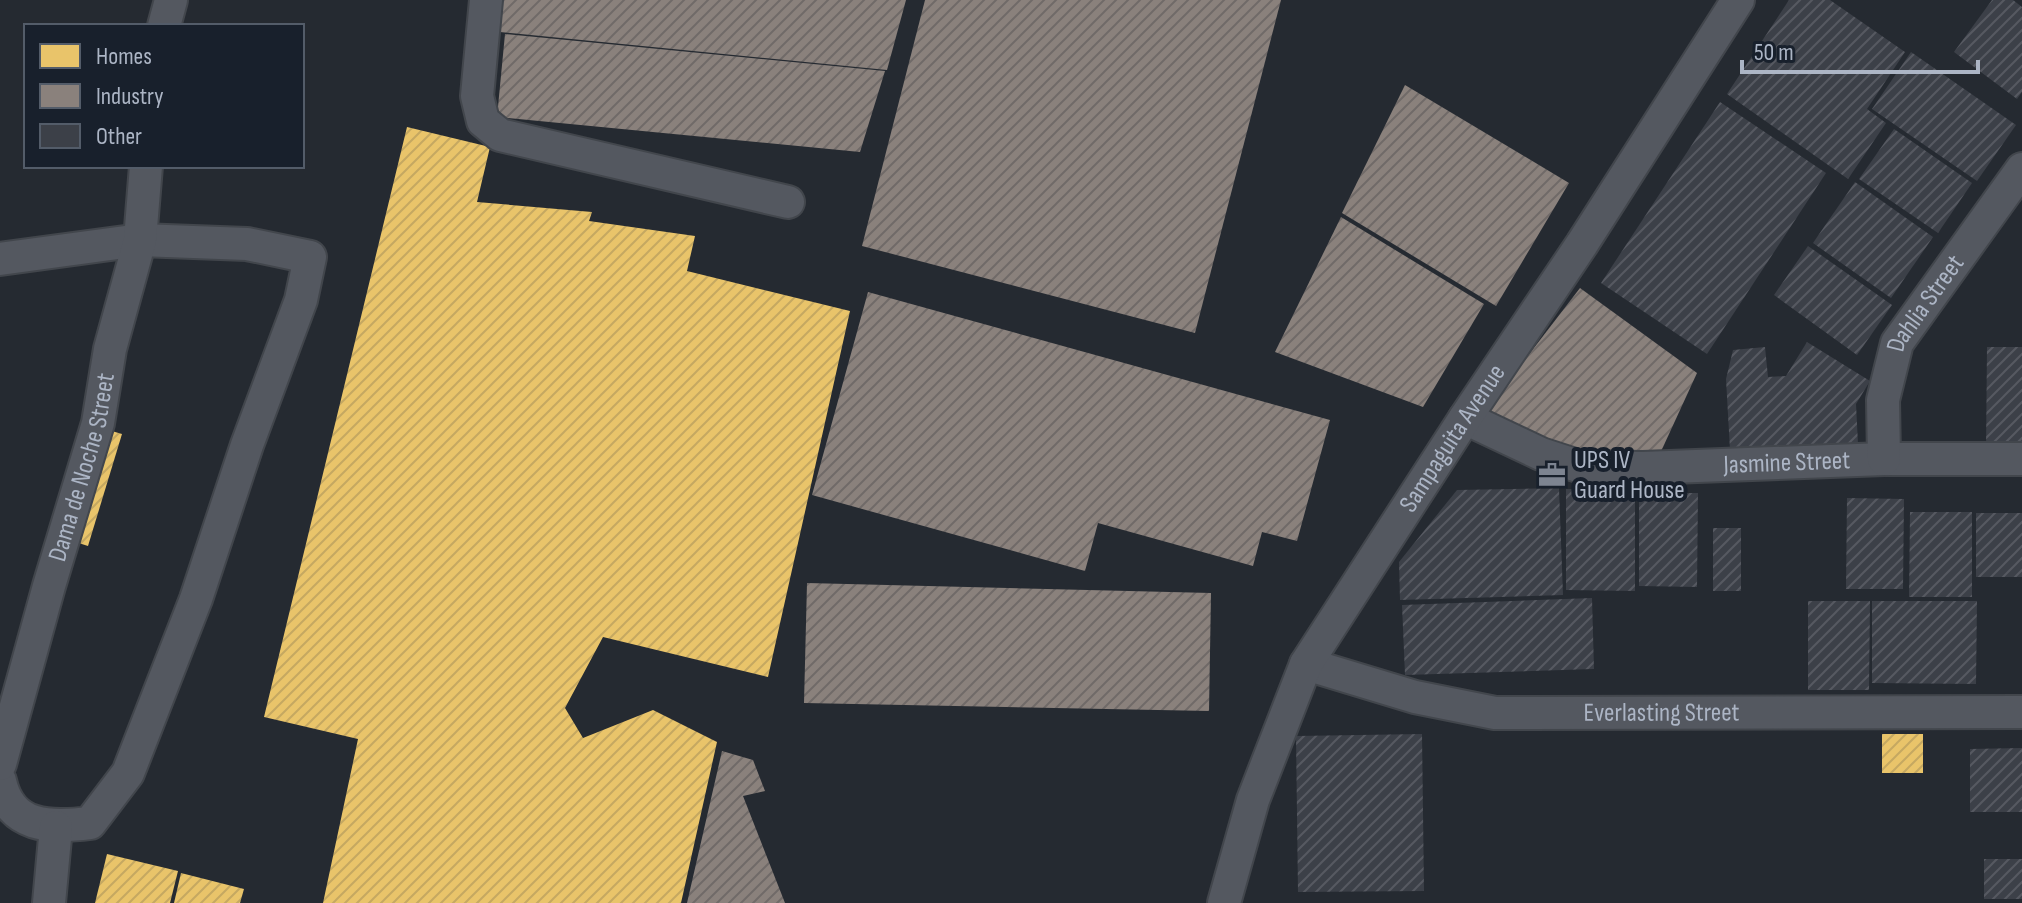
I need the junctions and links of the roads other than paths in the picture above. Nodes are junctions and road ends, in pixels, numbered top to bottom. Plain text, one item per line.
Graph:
1 (171, 0) edge
2 (486, 0) edge
3 (1738, 0) edge
4 (165, 24) edge
5 (146, 168) edge
6 (2022, 169) edge
7 (788, 202) dead end
8 (140, 240) junction
9 (0, 259) edge
10 (1465, 418) junction
11 (1884, 459) junction
12 (2022, 459) edge
13 (1306, 664) junction
14 (2022, 712) edge
15 (0, 764) edge
16 (0, 781) edge
17 (56, 827) junction
18 (49, 903) edge
19 (1224, 903) edge

1 - 4 street
2 - 7 street
3 - 10 street, Sampaguita Avenue
5 - 8 street, Dama de Noche Street
6 - 11 street, Dahlia Street
8 - 9 street
8 - 15 street, Dama de Noche Street
8 - 17 street
10 - 11 street, Jasmine Street
10 - 13 street, Sampaguita Avenue
11 - 12 street, Jasmine Street
13 - 14 street, Everlasting Street
13 - 19 street, Sampaguita Avenue
16 - 17 street
17 - 18 street

